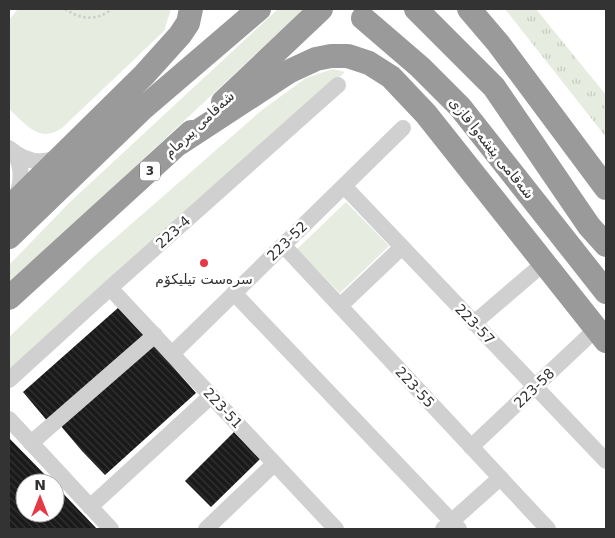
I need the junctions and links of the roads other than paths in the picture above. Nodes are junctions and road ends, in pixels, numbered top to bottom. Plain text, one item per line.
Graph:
1 (191, 9) edge
2 (259, 9) edge
3 (322, 9) edge
4 (416, 9) edge
5 (469, 9) edge
6 (363, 18) dead end
7 (338, 85) dead end
8 (403, 128) dead end
9 (180, 143) junction
10 (11, 150) edge
11 (65, 152) junction
12 (344, 186) junction
13 (606, 188) edge
14 (10, 207) edge
15 (9, 237) edge
16 (283, 245) junction
17 (606, 245) edge
18 (402, 247) junction
19 (544, 263) junction
20 (110, 288) junction
21 (606, 292) edge
22 (234, 293) junction
23 (9, 298) edge
24 (340, 306) junction
25 (474, 323) junction
26 (155, 335) junction
27 (601, 335) edge
28 (172, 354) junction
29 (9, 380) edge
30 (535, 386) junction
31 (211, 396) junction
32 (9, 419) edge
33 (31, 443) junction
34 (471, 447) junction
35 (606, 461) edge
36 (274, 464) junction
37 (500, 478) junction
38 (90, 507) junction
39 (451, 527) edge
40 (211, 528) edge
41 (111, 529) edge
42 (336, 529) edge
43 (548, 529) edge

1 - 11 highway
2 - 15 highway
3 - 9 highway, شەقامی پیرمام / 3
4 - 17 highway
5 - 13 highway
6 - 21 highway, شەقامی پێشەوا قازی
7 - 20 street, 223-4
8 - 12 street, 223-52
9 - 19 highway
9 - 23 highway, شەقامی پیرمام / 3
10 - 11 street
10 - 14 street
11 - 14 highway
12 - 16 street, 223-52
12 - 18 street, 223-57
16 - 22 street, 223-52
16 - 24 street, 223-55
18 - 24 street
18 - 25 street, 223-57
19 - 25 street
19 - 27 highway
20 - 26 street, 223-51
20 - 29 street, 223-4
22 - 28 street, 223-52
22 - 39 street
24 - 34 street, 223-55
25 - 30 street, 223-57
26 - 28 street, 223-51
26 - 33 street
27 - 30 street, 223-58
28 - 31 street, 223-51
30 - 34 street, 223-58
30 - 35 street, 223-57
31 - 36 street, 223-51
31 - 38 street
32 - 33 street
33 - 38 street
34 - 37 street, 223-55
36 - 40 street
36 - 42 street, 223-51
37 - 39 street
37 - 43 street, 223-55
38 - 41 street

